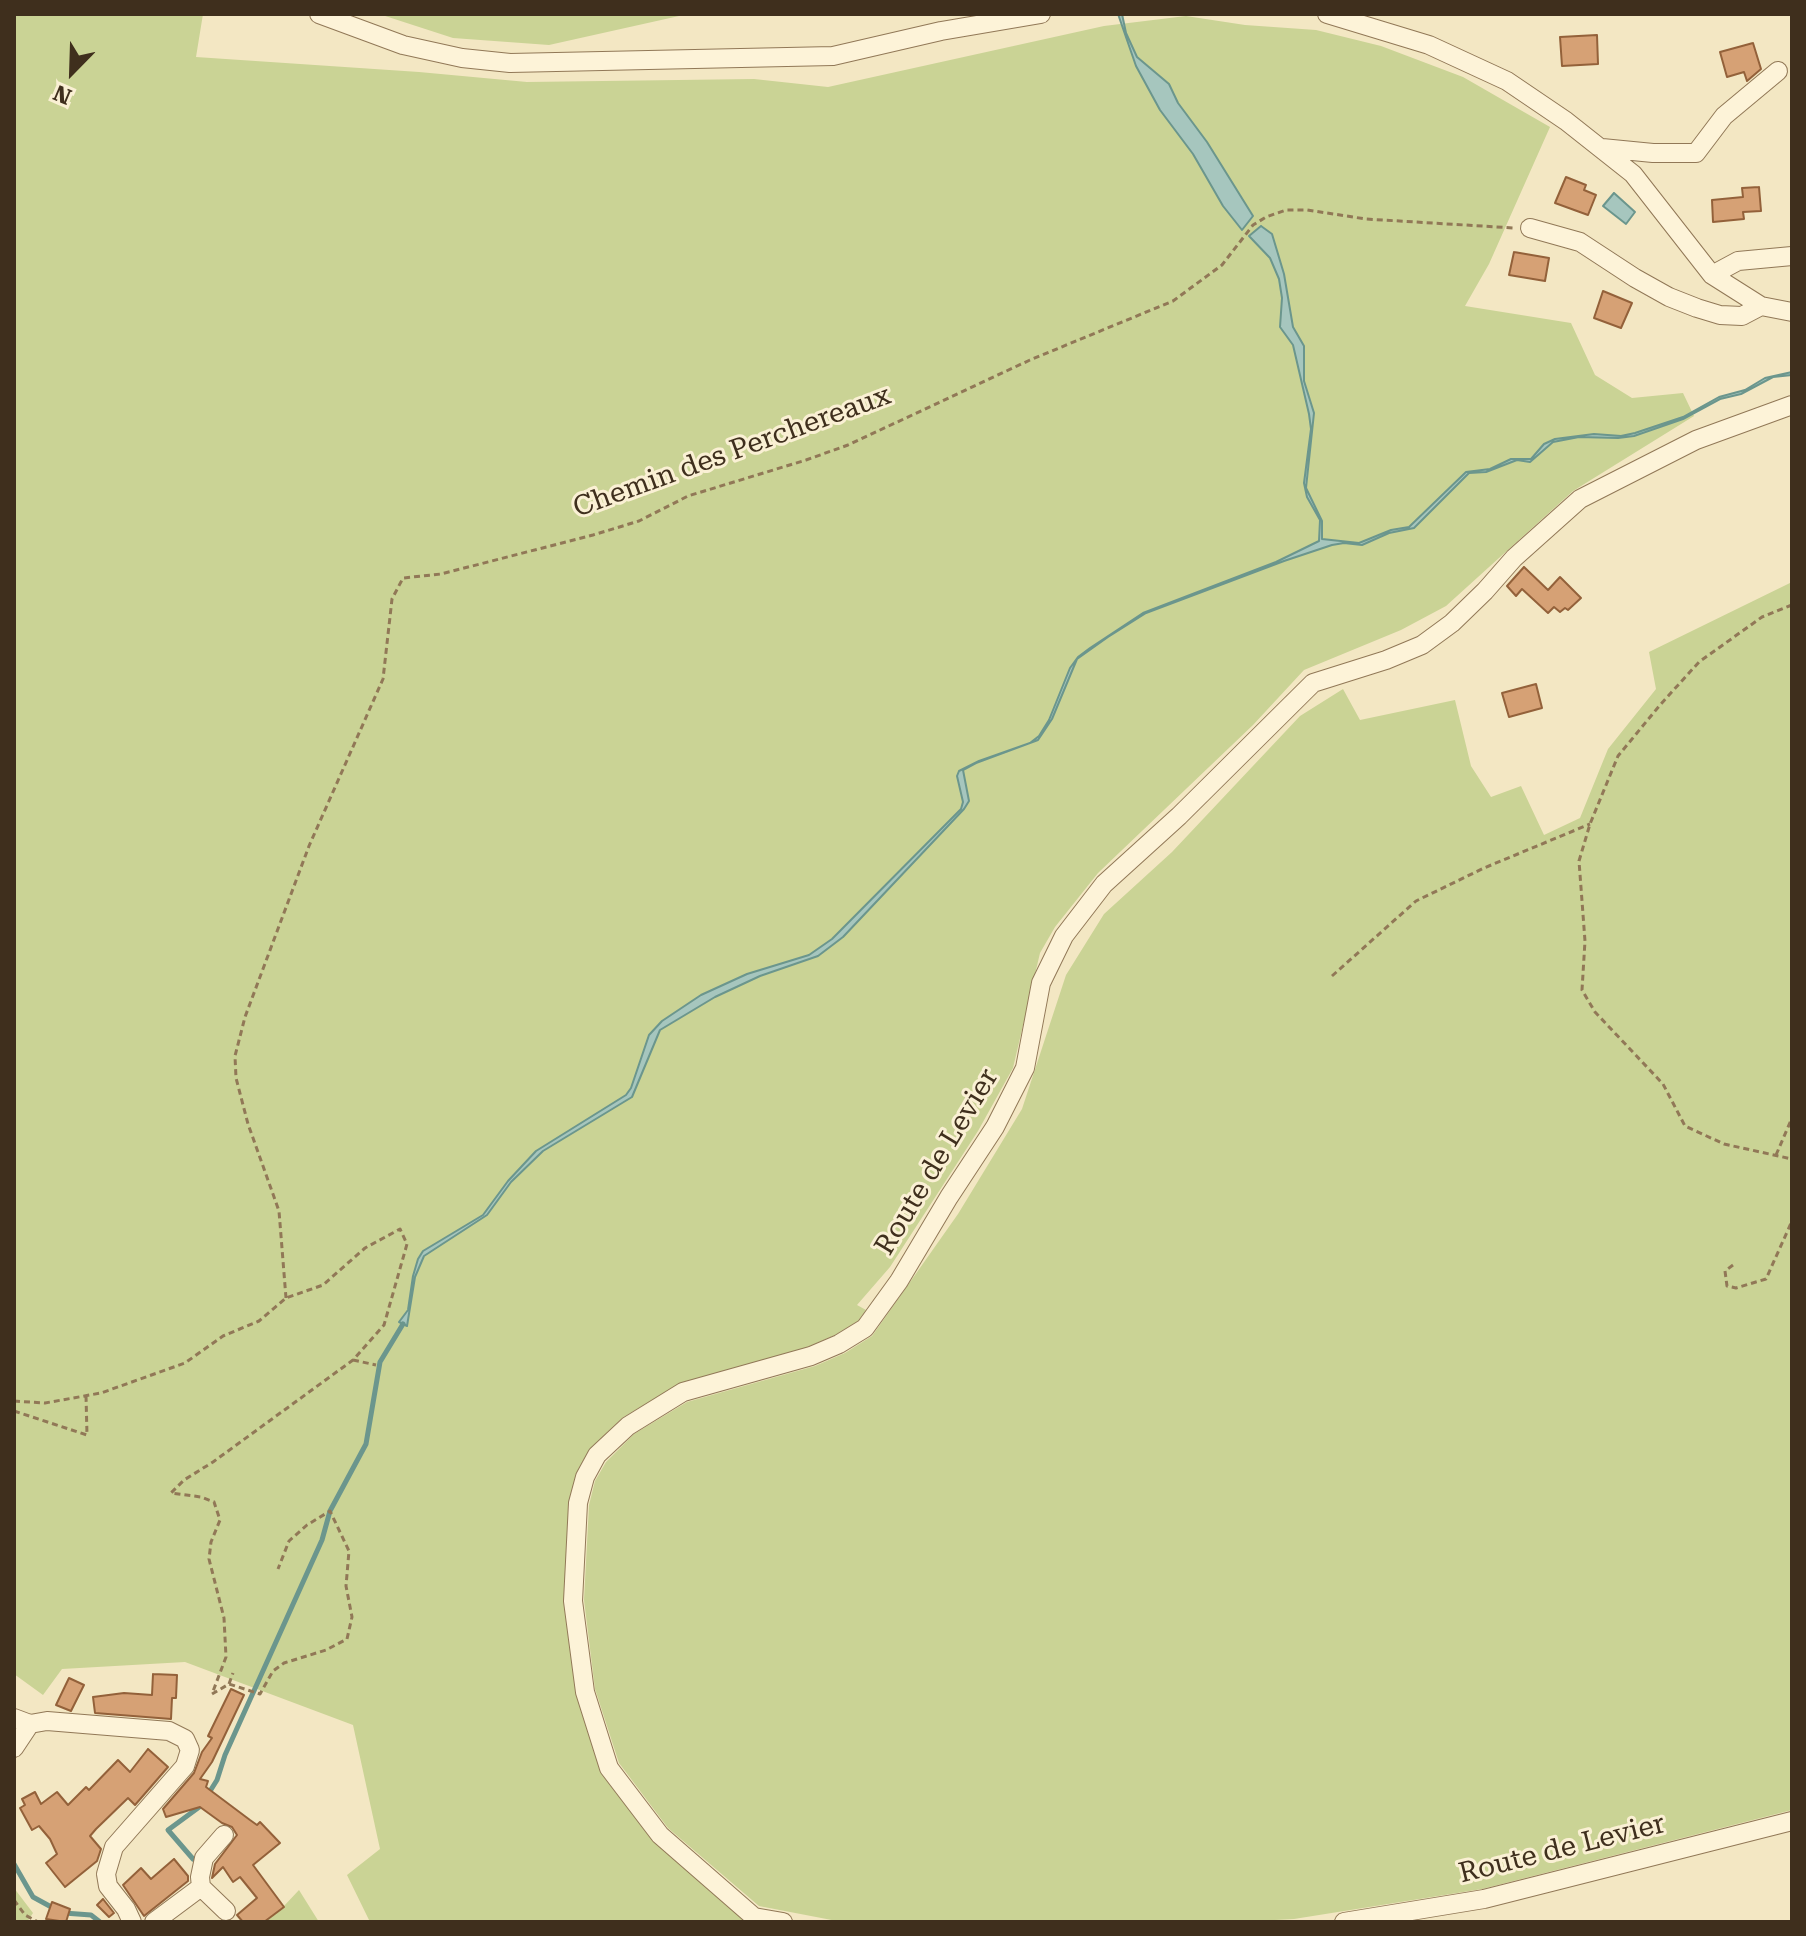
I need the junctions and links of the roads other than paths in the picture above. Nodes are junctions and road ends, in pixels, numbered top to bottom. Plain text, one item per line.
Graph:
1 (319, 14) edge
2 (1041, 14) edge
3 (1327, 14) edge
4 (1778, 71) dead end
5 (1602, 148) junction
6 (1530, 228) road end
7 (1792, 256) edge
8 (1712, 275) junction
9 (1761, 306) junction
10 (1792, 312) edge
11 (1792, 405) edge
12 (22, 1721) edge
13 (14, 1748) edge
14 (1792, 1821) edge
15 (224, 1835) dead end
16 (201, 1887) junction
17 (226, 1911) dead end
18 (132, 1922) edge
19 (154, 1922) edge
20 (783, 1922) edge
21 (1344, 1922) edge

1 - 2 street
3 - 5 street
4 - 5 street
5 - 8 street
6 - 9 street
7 - 8 street
8 - 9 street
9 - 10 street
11 - 20 street, Route de Levier
12 - 13 street
12 - 18 street
14 - 21 street, Route de Levier
15 - 16 street
16 - 17 street
16 - 19 street

